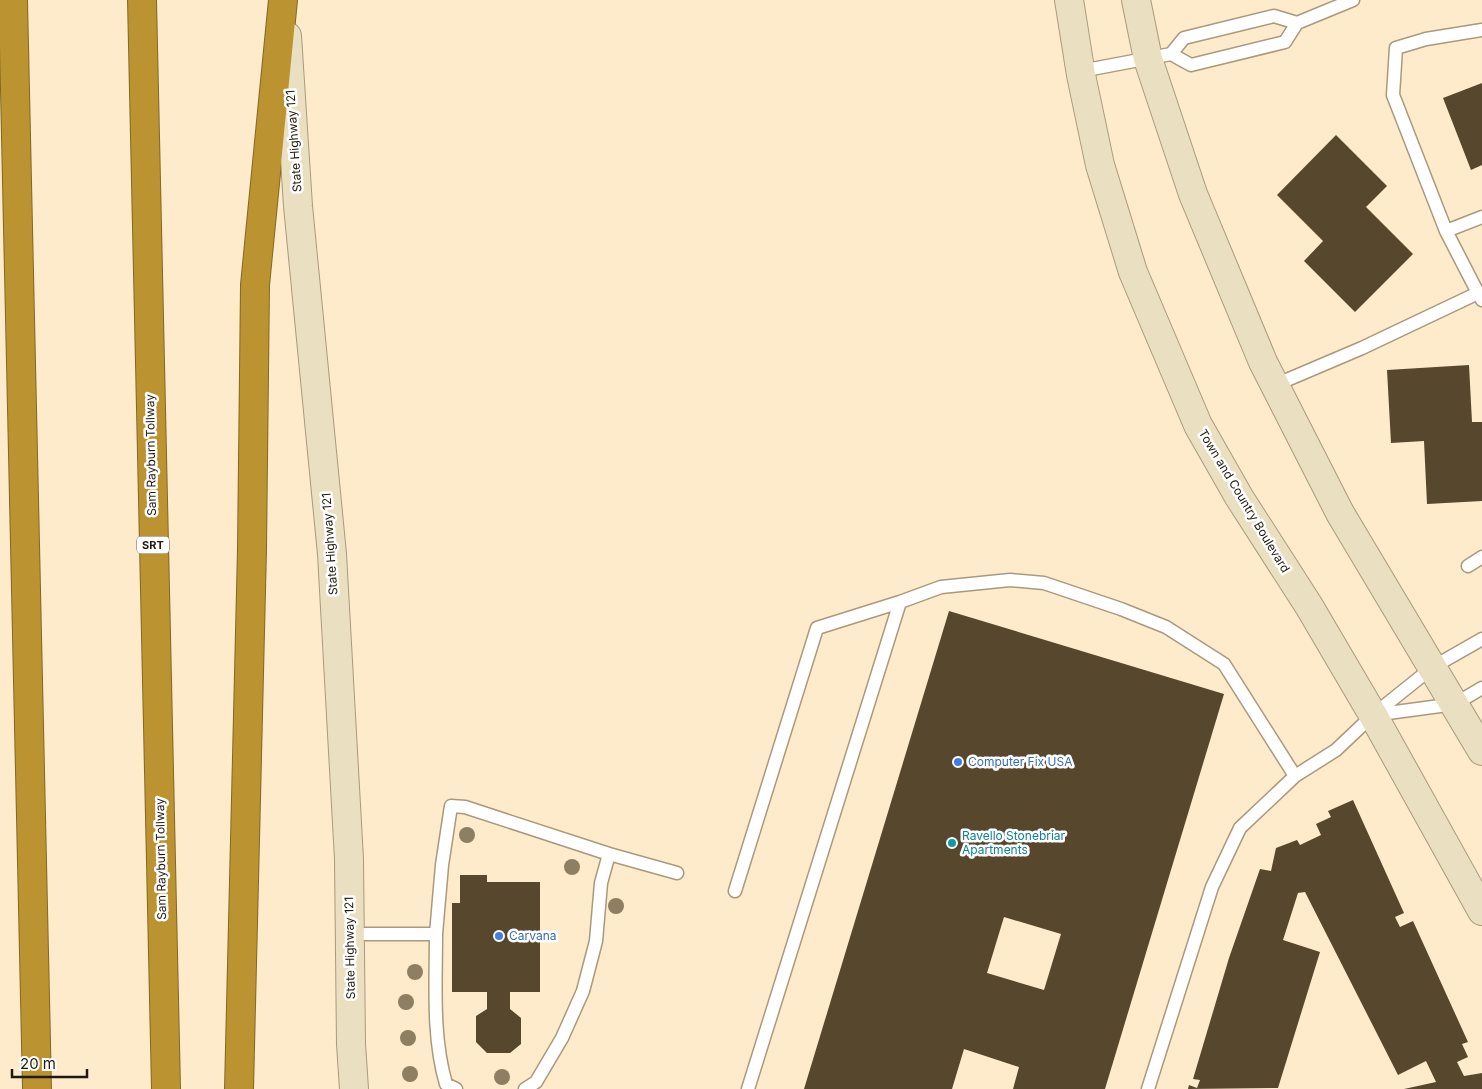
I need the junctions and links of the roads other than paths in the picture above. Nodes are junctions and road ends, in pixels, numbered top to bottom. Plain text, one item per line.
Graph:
1 (14, 0) edge
2 (142, 0) edge
3 (284, 0) edge
4 (1069, 0) edge
5 (1136, 0) edge
6 (1352, 0) edge
7 (1297, 23) junction
8 (1482, 30) edge
9 (1159, 56) junction
10 (1080, 71) junction
11 (1482, 217) edge
12 (1446, 231) junction
13 (1480, 297) edge
14 (1275, 385) junction
15 (1482, 557) edge
16 (1468, 566) dead end
17 (900, 602) junction
18 (1482, 639) edge
19 (1433, 667) junction
20 (1482, 688) edge
21 (1455, 704) junction
22 (1373, 715) junction
23 (1482, 751) edge
24 (1295, 776) junction
25 (609, 854) junction
26 (677, 873) dead end
27 (735, 891) dead end
28 (1482, 911) edge
29 (350, 934) junction
30 (436, 934) junction
31 (37, 1089) edge
32 (166, 1089) edge
33 (240, 1089) edge
34 (354, 1089) edge
35 (456, 1089) edge
36 (525, 1089) edge
37 (748, 1089) edge
38 (1148, 1089) edge

1 - 31 highway
2 - 32 highway, Sam Rayburn Tollway / SRT
3 - 29 main road, State Highway 121
3 - 33 highway
4 - 10 main road, Town and Country Boulevard
5 - 9 main road
6 - 7 lane
7 - 9 lane
7 - 9 lane
8 - 12 lane
9 - 10 lane
9 - 14 main road
10 - 22 main road, Town and Country Boulevard
11 - 12 lane
12 - 13 lane
13 - 14 lane
14 - 19 main road
15 - 16 lane
17 - 24 lane
17 - 27 lane
17 - 37 lane
18 - 19 lane
19 - 21 main road
19 - 22 lane
20 - 21 lane
21 - 22 lane
21 - 23 main road
22 - 24 lane
22 - 28 main road, Town and Country Boulevard
24 - 38 lane
25 - 26 lane
25 - 30 lane
25 - 36 lane
29 - 30 lane
29 - 34 main road, State Highway 121
30 - 35 lane

